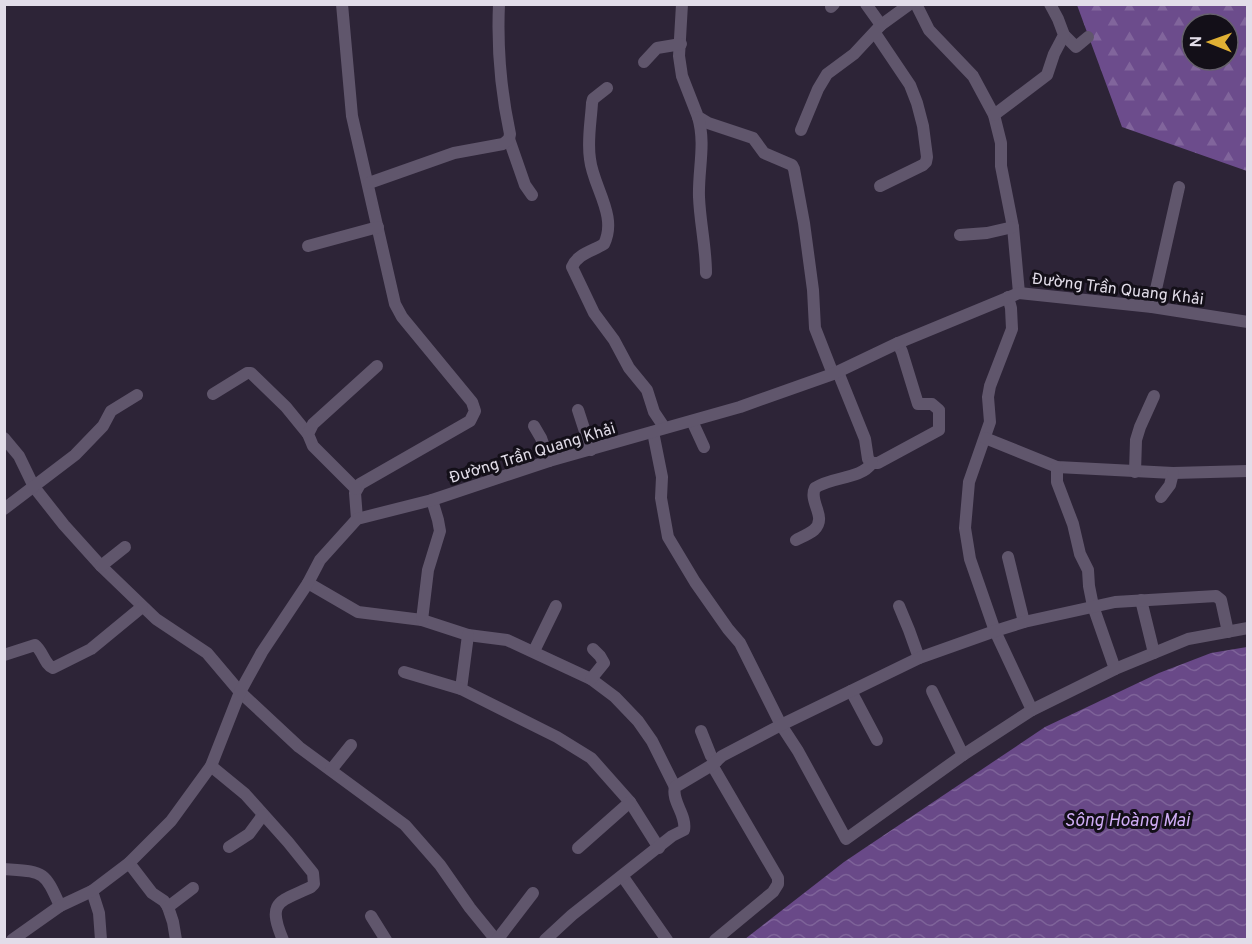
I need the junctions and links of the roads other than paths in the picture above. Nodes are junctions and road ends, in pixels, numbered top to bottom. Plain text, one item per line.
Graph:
1 (342, 4) edge
2 (499, 4) edge
3 (682, 4) edge
4 (866, 4) edge
5 (910, 4) edge
6 (916, 4) edge
7 (1050, 4) edge
8 (878, 29) junction
9 (1064, 35) junction
10 (1088, 37) dead end
11 (681, 44) junction
12 (644, 63) dead end
13 (607, 88) dead end
14 (994, 115) junction
15 (698, 117) junction
16 (801, 130) dead end
17 (509, 139) junction
18 (369, 183) junction
19 (880, 186) dead end
20 (1179, 187) dead end
21 (532, 195) dead end
22 (378, 227) junction
23 (1013, 227) junction
24 (960, 235) dead end
25 (308, 246) dead end
26 (706, 273) dead end
27 (1013, 295) junction
28 (1152, 307) junction
29 (1248, 322) edge
30 (897, 343) junction
31 (377, 366) dead end
32 (836, 373) junction
33 (213, 394) dead end
34 (137, 395) dead end
35 (1154, 396) dead end
36 (578, 410) dead end
37 (692, 421) junction
38 (534, 426) dead end
39 (659, 430) junction
40 (308, 434) junction
41 (985, 438) junction
42 (6, 444) edge
43 (704, 447) dead end
44 (591, 450) junction
45 (549, 461) junction
46 (872, 463) junction
47 (1057, 467) junction
48 (1248, 471) edge
49 (1135, 472) junction
50 (1173, 473) junction
51 (34, 487) junction
52 (356, 489) junction
53 (1161, 497) dead end
54 (432, 500) junction
55 (4, 509) edge
56 (357, 519) junction
57 (796, 540) dead end
58 (125, 547) dead end
59 (1008, 557) dead end
60 (101, 566) junction
61 (308, 583) junction
62 (1142, 600) junction
63 (556, 606) dead end
64 (898, 606) dead end
65 (1093, 606) junction
66 (142, 608) junction
67 (422, 620) junction
68 (1024, 622) junction
69 (1248, 628) edge
70 (995, 631) junction
71 (1228, 632) junction
72 (468, 635) junction
73 (593, 649) dead end
74 (534, 651) junction
75 (1154, 652) junction
76 (4, 655) edge
77 (919, 658) junction
78 (1114, 669) junction
79 (404, 672) dead end
80 (591, 679) junction
81 (461, 689) junction
82 (851, 691) junction
83 (932, 691) dead end
84 (240, 692) junction
85 (1032, 710) junction
86 (781, 725) junction
87 (701, 731) dead end
88 (877, 740) dead end
89 (351, 746) dead end
90 (963, 755) junction
91 (714, 763) junction
92 (212, 766) junction
93 (331, 770) junction
94 (675, 787) junction
95 (630, 802) junction
96 (263, 815) junction
97 (229, 847) dead end
98 (578, 848) dead end
99 (658, 848) junction
100 (129, 863) junction
101 (4, 869) edge
102 (623, 877) junction
103 (194, 888) dead end
104 (92, 891) junction
105 (533, 893) dead end
106 (60, 906) junction
107 (168, 907) junction
108 (371, 916) dead end
109 (12, 939) edge
110 (101, 939) edge
111 (176, 939) edge
112 (283, 939) edge
113 (386, 939) edge
114 (496, 939) edge
115 (545, 939) edge
116 (667, 939) edge
117 (715, 939) edge

1 - 18 street
2 - 17 street
3 - 11 street
4 - 8 street
5 - 8 street
6 - 14 street
7 - 9 street
8 - 16 street
8 - 19 street
9 - 10 street
9 - 14 street
11 - 12 street
11 - 15 street
13 - 39 street
14 - 23 street
15 - 26 street
15 - 32 street
17 - 18 street
17 - 21 street
18 - 22 street
20 - 28 street
22 - 25 street
22 - 52 street
23 - 24 street
23 - 27 street
27 - 28 street, Đường Trần Quang Khải
27 - 30 street, Đường Trần Quang Khải
27 - 41 street
28 - 29 street, Đường Trần Quang Khải
30 - 32 street, Đường Trần Quang Khải
30 - 46 street
31 - 40 street
32 - 37 street, Đường Trần Quang Khải
32 - 46 street
33 - 40 street
34 - 51 street
35 - 49 street
36 - 44 street
37 - 39 street, Đường Trần Quang Khải
37 - 43 street
38 - 45 street
39 - 44 street, Đường Trần Quang Khải
39 - 86 street
40 - 52 street
41 - 47 street
41 - 70 street
42 - 51 street
44 - 45 street, Đường Trần Quang Khải
45 - 54 street, Đường Trần Quang Khải
46 - 57 street
47 - 49 street
47 - 65 street
48 - 50 street
49 - 50 street
50 - 53 street
51 - 55 street
51 - 60 street
52 - 56 street
54 - 56 street, Đường Trần Quang Khải
54 - 67 street
56 - 61 street
58 - 60 street
59 - 68 street
60 - 66 street
61 - 67 street
61 - 84 street
62 - 65 street
62 - 71 street
62 - 75 street
63 - 74 street
64 - 77 street
65 - 68 street
65 - 78 street
66 - 76 street
66 - 84 street
67 - 72 street
68 - 70 street
69 - 71 street
70 - 77 street
70 - 85 street
71 - 75 street
72 - 74 street
72 - 81 street
73 - 80 street
74 - 80 street
75 - 78 street
77 - 82 street
78 - 85 street
79 - 81 street
80 - 94 street
81 - 95 street
82 - 86 street
82 - 88 street
83 - 90 street
84 - 92 street
84 - 93 street
85 - 90 street
86 - 90 street
86 - 91 street
87 - 91 street
89 - 93 street
91 - 94 street
91 - 117 street
92 - 96 street
92 - 100 street
93 - 114 street
94 - 99 street
95 - 98 street
95 - 99 street
96 - 97 street
96 - 112 street
99 - 102 street
100 - 104 street
100 - 107 street
101 - 106 street
102 - 115 street
102 - 116 street
103 - 107 street
104 - 106 street
104 - 110 street
105 - 114 street
106 - 109 street
107 - 111 street
108 - 113 street

